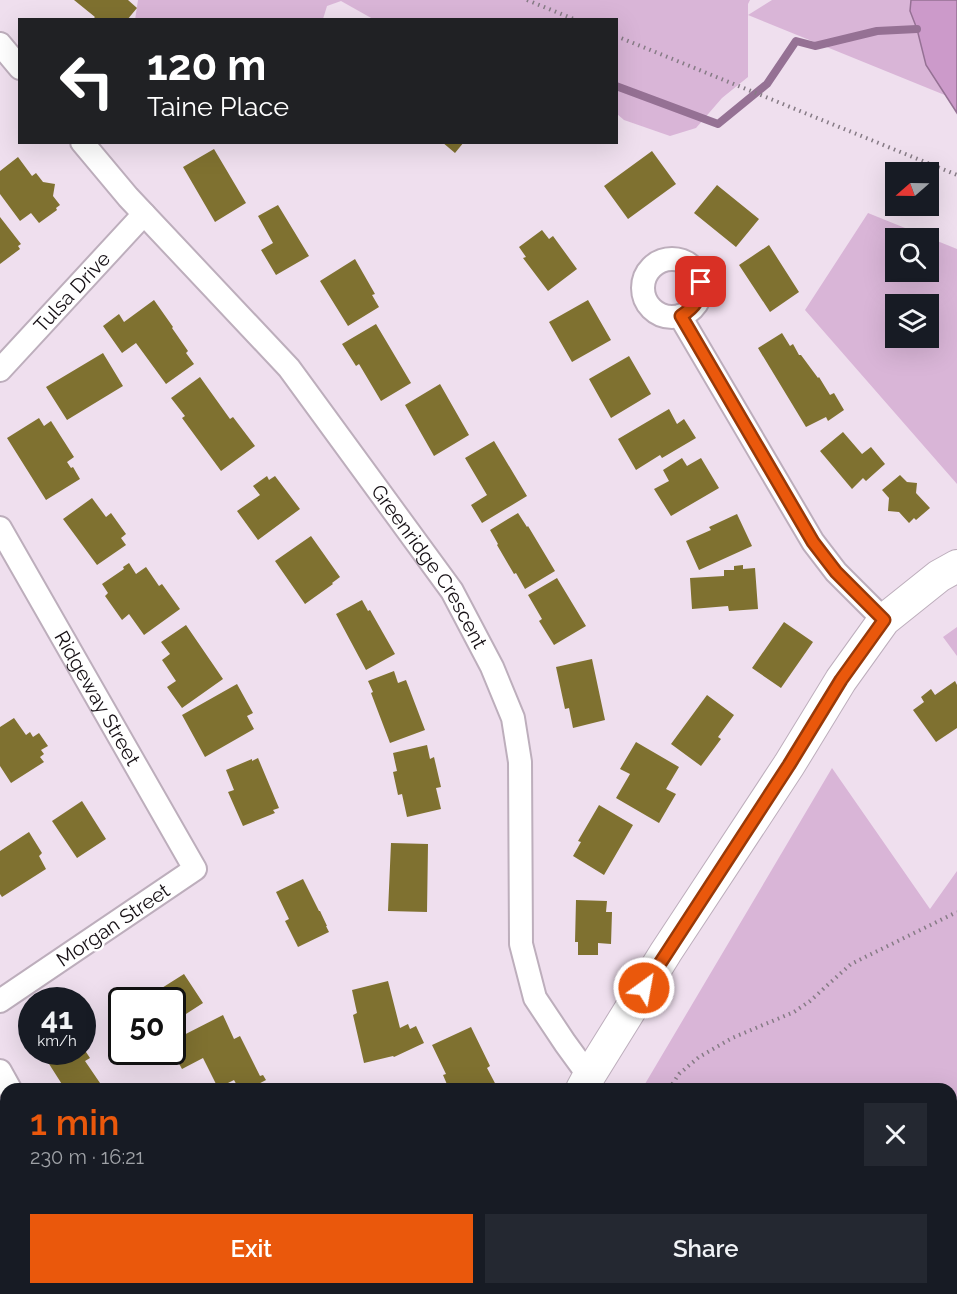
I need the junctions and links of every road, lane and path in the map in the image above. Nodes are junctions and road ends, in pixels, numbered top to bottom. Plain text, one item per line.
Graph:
1 (527, 0) edge
2 (571, 18) edge
3 (618, 37) edge
4 (0, 44) edge
5 (18, 66) edge
6 (84, 144) edge
7 (957, 175) edge
8 (144, 214) junction
9 (681, 316) dead end
10 (0, 370) edge
11 (0, 528) edge
12 (957, 566) edge
13 (884, 620) junction
14 (195, 869) joint
15 (957, 912) edge
16 (0, 1001) edge
17 (585, 1082) edge
18 (673, 1083) edge

1 - 2 path
3 - 7 path
4 - 5 street
6 - 8 street, Greenridge Crescent
8 - 10 street, Tulsa Drive
8 - 17 street, Greenridge Crescent
9 - 13 street
11 - 14 street, Ridgeway Street
12 - 13 main road
13 - 17 main road
14 - 16 street, Morgan Street
15 - 18 path

